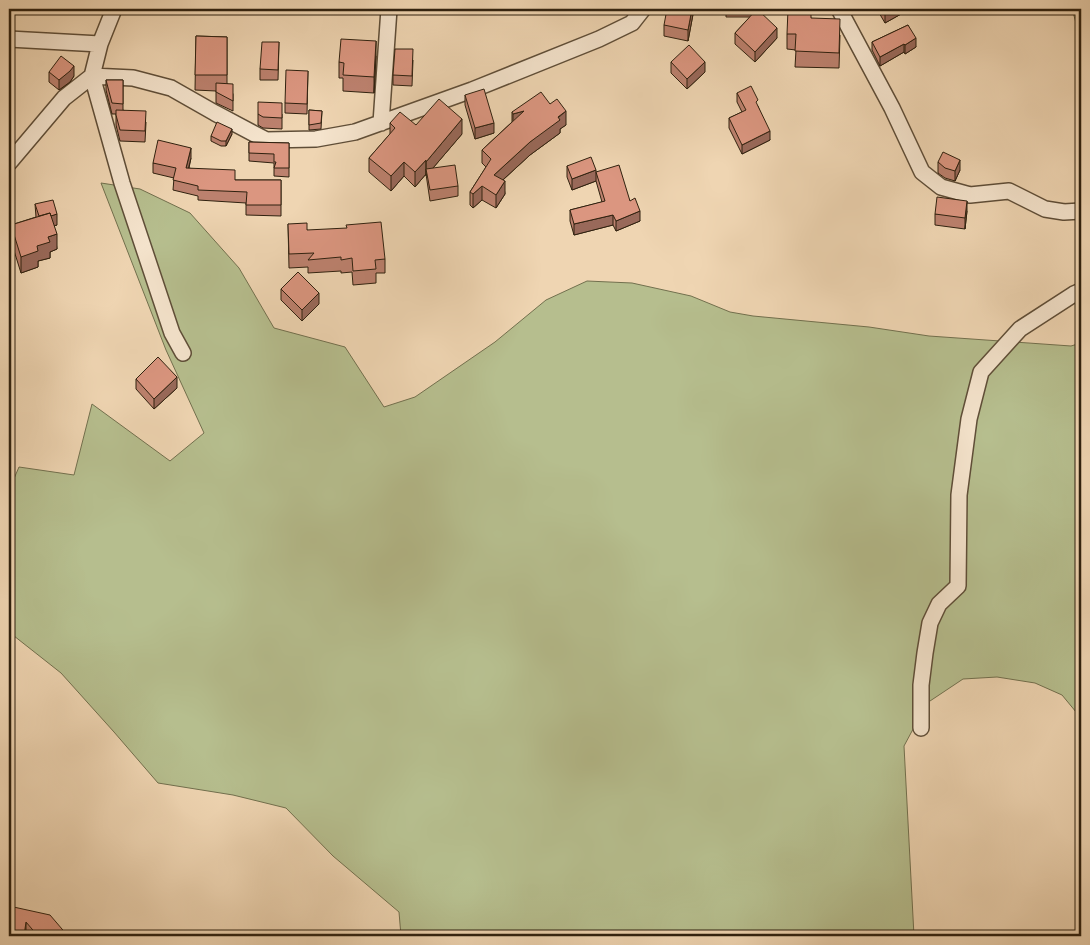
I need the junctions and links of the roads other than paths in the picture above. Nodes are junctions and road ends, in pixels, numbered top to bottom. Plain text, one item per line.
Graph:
1 (114, 9) edge
2 (389, 9) edge
3 (643, 9) edge
4 (839, 9) edge
5 (9, 39) edge
6 (100, 44) junction
7 (92, 76) junction
8 (381, 123) junction
9 (9, 163) edge
10 (1081, 211) edge
11 (1081, 291) edge
12 (183, 353) dead end
13 (922, 728) dead end

1 - 6 street
2 - 8 street
3 - 8 street
4 - 10 street
5 - 6 street
6 - 7 street
7 - 8 street
7 - 9 street
7 - 12 street
11 - 13 street

